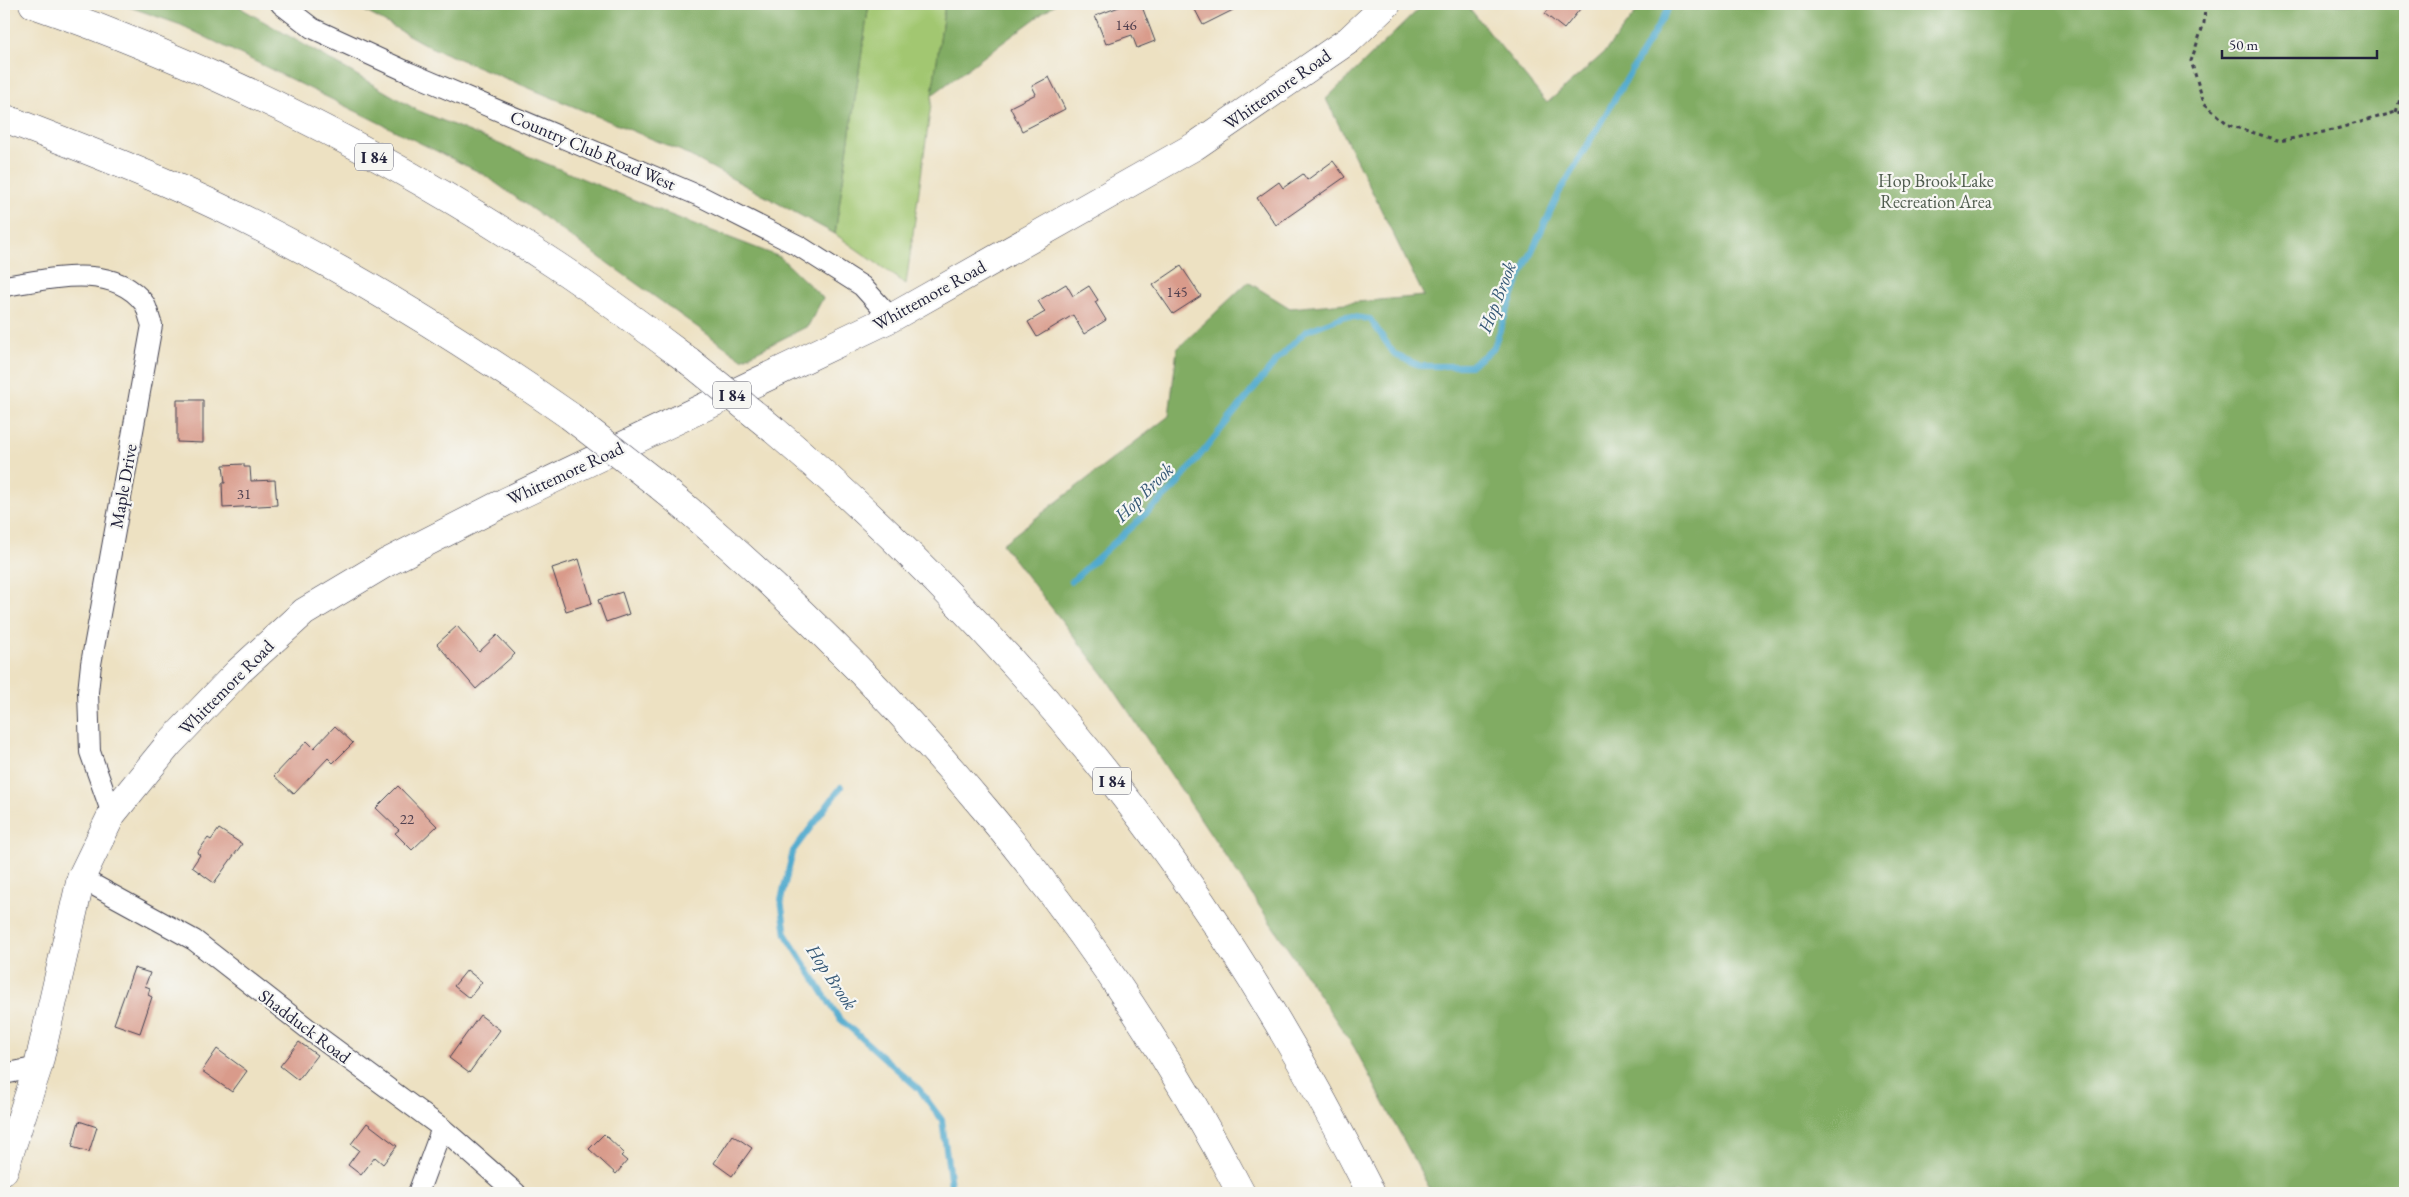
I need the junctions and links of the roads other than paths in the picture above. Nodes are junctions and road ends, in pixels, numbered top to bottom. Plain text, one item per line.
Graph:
1 (33, 4) edge
2 (281, 4) edge
3 (1387, 4) edge
4 (4, 118) edge
5 (4, 286) edge
6 (891, 318) junction
7 (112, 814) junction
8 (81, 878) junction
9 (38, 1067) junction
10 (4, 1074) edge
11 (442, 1128) junction
12 (4, 1170) edge
13 (418, 1193) edge
14 (516, 1193) edge
15 (1241, 1193) edge
16 (1371, 1193) edge

1 - 16 main road, I 84, bridge
2 - 6 street, Country Club Road West
3 - 6 main road, Whittemore Road
4 - 15 main road, bridge
5 - 7 street, Maple Drive
6 - 7 main road, Whittemore Road
7 - 8 main road, Whittemore Road
8 - 9 main road, Whittemore Road
8 - 11 street, Shadduck Road
9 - 10 street
9 - 12 main road, Whittemore Road
11 - 13 street
11 - 14 street, Shadduck Road

